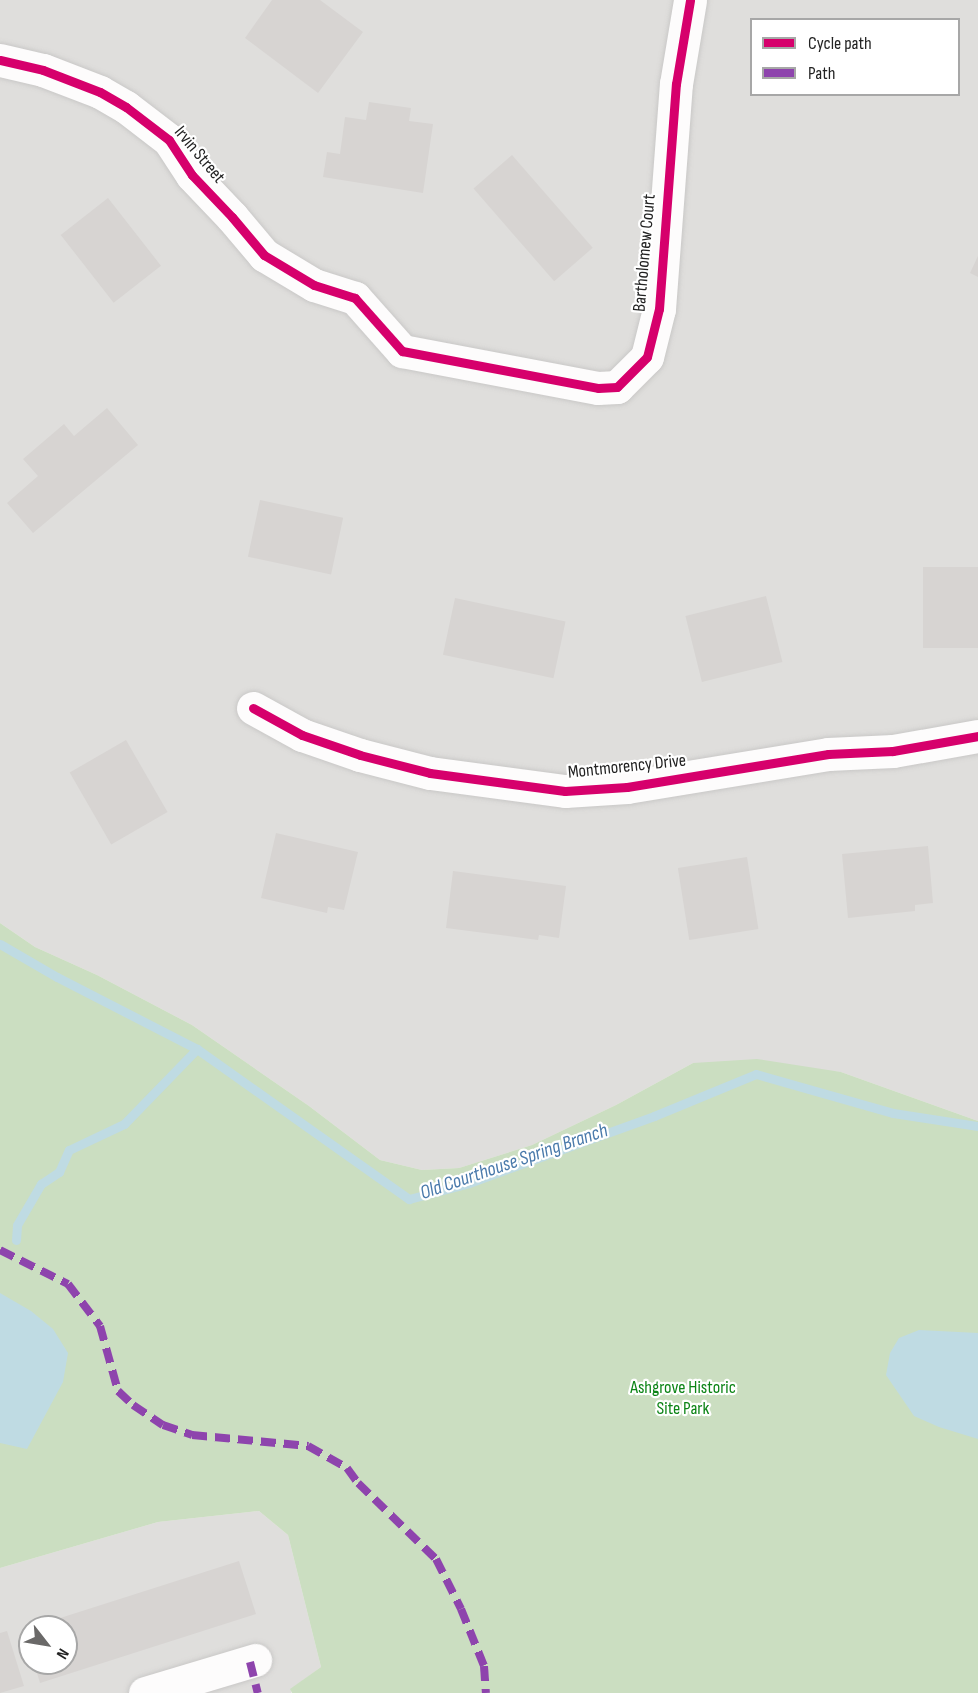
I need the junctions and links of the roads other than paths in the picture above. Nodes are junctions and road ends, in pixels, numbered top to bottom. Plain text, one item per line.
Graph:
1 (690, 0) edge
2 (0, 60) edge
3 (355, 298) joint
4 (253, 708) dead end
5 (978, 736) edge
6 (255, 1660) dead end
7 (145, 1693) edge

1 - 3 street, Bartholomew Court
2 - 3 street, Irvin Street
4 - 5 street, Montmorency Drive
6 - 7 street

